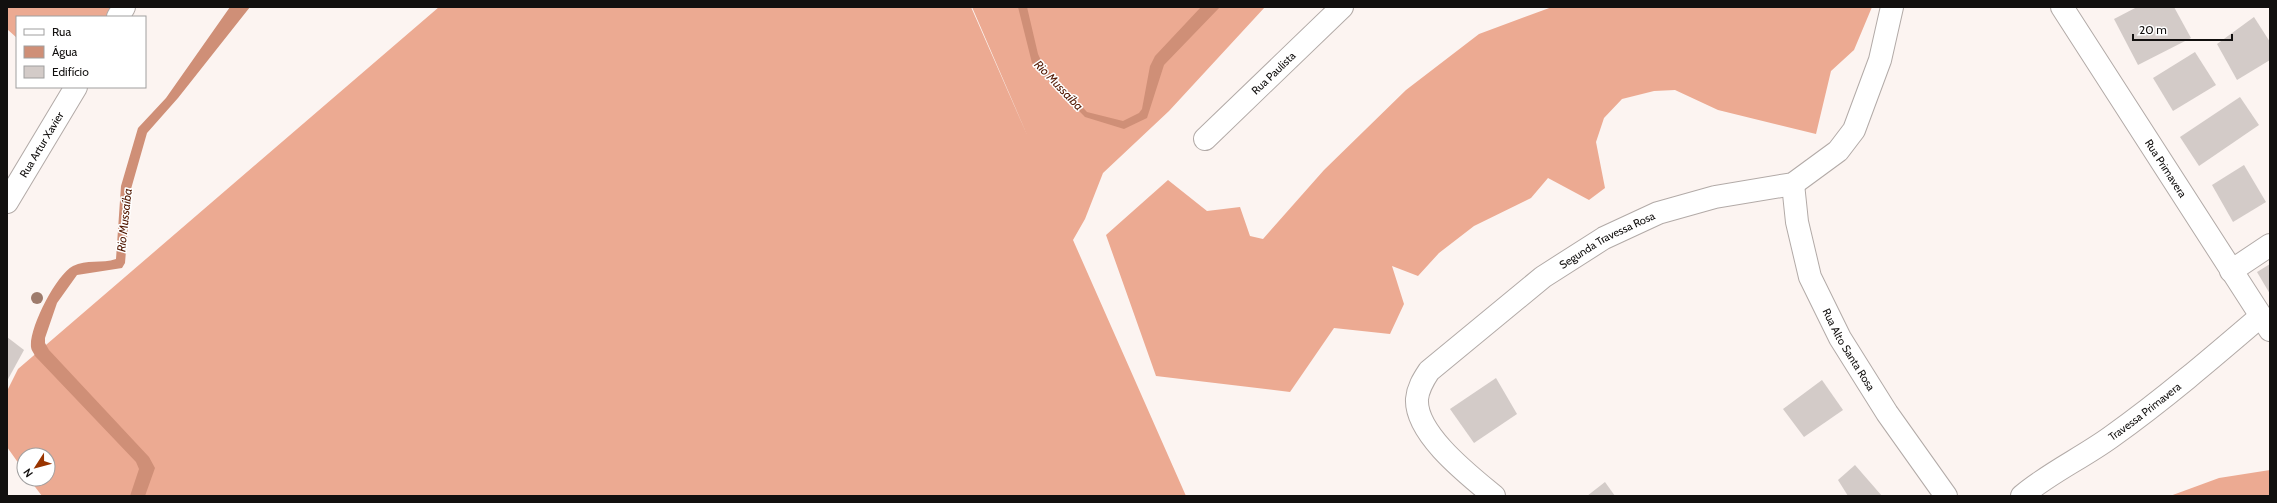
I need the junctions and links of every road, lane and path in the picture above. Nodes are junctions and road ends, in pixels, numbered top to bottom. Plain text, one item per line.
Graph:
1 (124, 7) edge
2 (1342, 7) edge
3 (1892, 7) edge
4 (2062, 7) edge
5 (119, 16) edge
6 (75, 88) edge
7 (1205, 139) dead end
8 (1793, 184) junction
9 (7, 202) edge
10 (2270, 246) edge
11 (2231, 271) junction
12 (2265, 323) edge
13 (1494, 496) edge
14 (1946, 496) edge
15 (2022, 496) edge

1 - 5 street
2 - 7 street, Rua Paulista
3 - 8 street
4 - 11 street, Rua Primavera
6 - 9 street, Rua Artur Xavier
8 - 13 street, Segunda Travessa Rosa
8 - 14 street, Rua Alto Santa Rosa
10 - 11 street
11 - 12 street, Rua Primavera
12 - 15 street, Travessa Primavera

